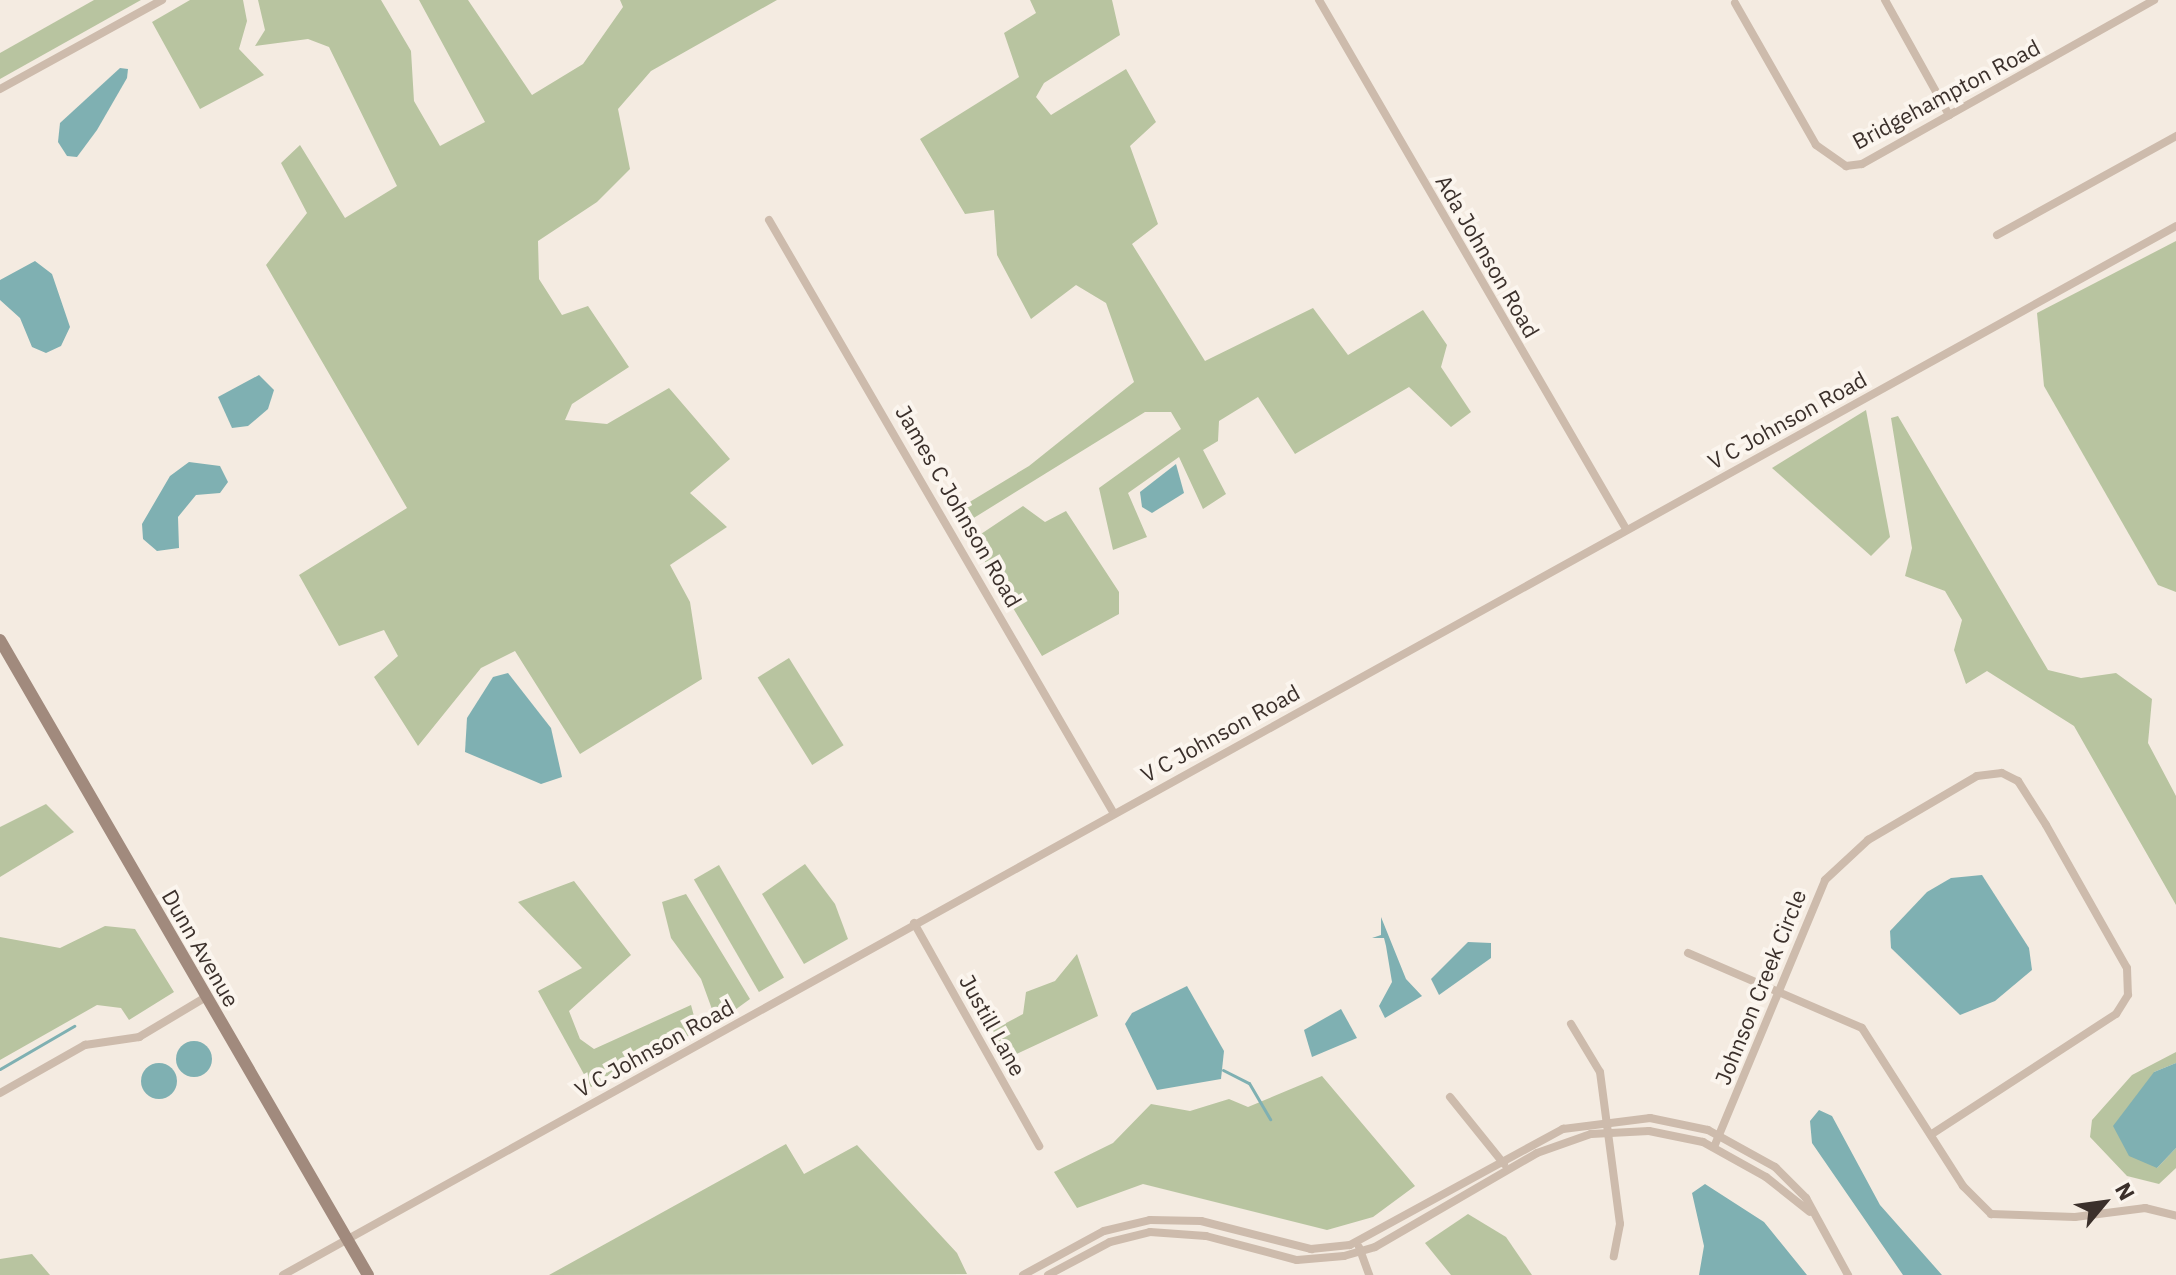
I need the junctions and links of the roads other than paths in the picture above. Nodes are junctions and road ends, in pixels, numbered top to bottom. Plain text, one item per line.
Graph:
1 (162, 0) edge
2 (1319, 0) edge
3 (1885, 0) edge
4 (2154, 0) edge
5 (1735, 3) dead end
6 (0, 89) edge
7 (1949, 115) junction
8 (2176, 136) edge
9 (769, 220) dead end
10 (2176, 226) edge
11 (1997, 235) dead end
12 (1626, 529) junction
13 (0, 640) edge
14 (1113, 812) junction
15 (914, 923) junction
16 (1688, 953) dead end
17 (1777, 990) junction
18 (2128, 995) junction
19 (206, 997) junction
20 (2139, 997) dead end
21 (1571, 1024) dead end
22 (0, 1093) edge
23 (1450, 1097) dead end
24 (1606, 1120) junction
25 (1608, 1133) junction
26 (1932, 1134) junction
27 (1719, 1135) junction
28 (1039, 1146) dead end
29 (1714, 1147) junction
30 (1501, 1160) junction
31 (1507, 1170) junction
32 (1810, 1212) junction
33 (2176, 1216) edge
34 (347, 1238) junction
35 (1359, 1247) junction
36 (1614, 1256) dead end
37 (283, 1275) edge
38 (368, 1275) edge
39 (1023, 1275) edge
40 (1048, 1275) edge
41 (1369, 1275) edge
42 (1848, 1275) edge

1 - 6 street
2 - 12 street, Ada Johnson Road
3 - 7 street
4 - 7 street, Bridgehampton Road
5 - 7 street, Bridgehampton Road
8 - 11 street
9 - 14 street, James C Johnson Road
10 - 12 street, V C Johnson Road
12 - 14 street, V C Johnson Road
13 - 19 main road, Dunn Avenue
14 - 15 street, V C Johnson Road
15 - 28 street, Justill Lane
15 - 34 street, V C Johnson Road
16 - 17 street
17 - 18 street, Johnson Creek Circle
17 - 26 street
17 - 27 street, Johnson Creek Circle
18 - 20 street
18 - 26 street
19 - 22 street
19 - 34 main road, Dunn Avenue
21 - 24 street
23 - 30 street
24 - 25 street
24 - 27 street
24 - 30 street
25 - 29 street
25 - 31 street
25 - 36 street
26 - 33 street
27 - 29 street, Johnson Creek Circle
27 - 32 street
29 - 32 street
30 - 31 street
30 - 35 street
31 - 35 street
32 - 42 street
34 - 37 street, V C Johnson Road
34 - 38 main road, Dunn Avenue
35 - 39 street
35 - 40 street
35 - 41 street

